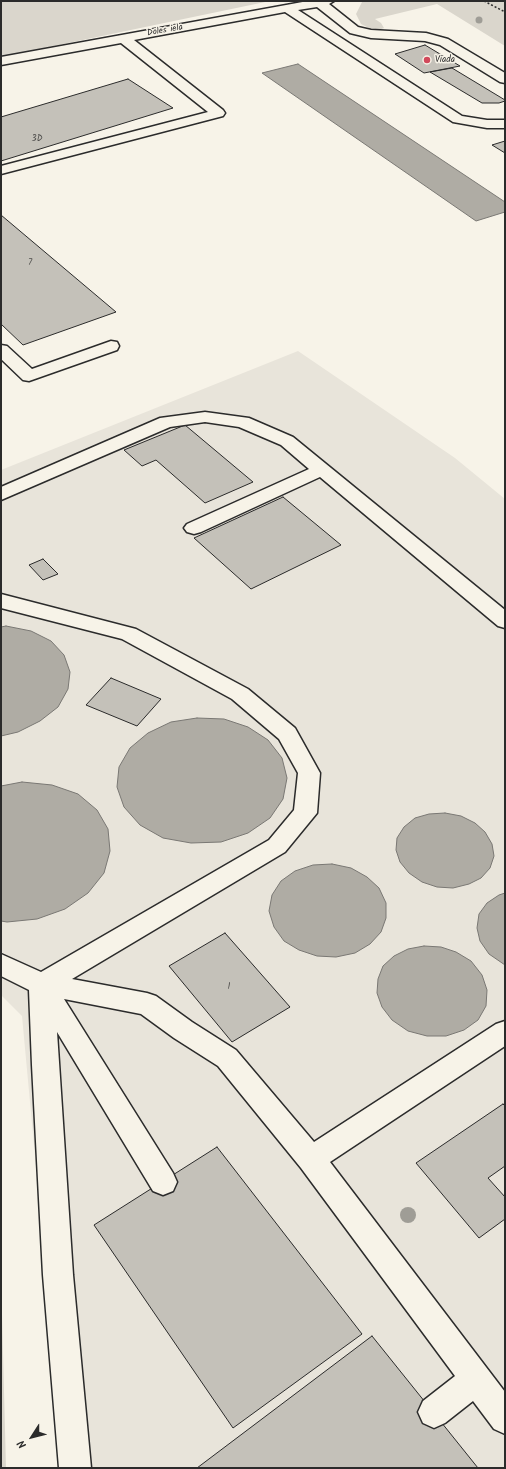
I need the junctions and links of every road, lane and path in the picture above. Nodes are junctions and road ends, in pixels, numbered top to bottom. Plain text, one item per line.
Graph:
1 (484, 1) edge
2 (324, 2) edge
3 (288, 8) junction
4 (505, 12) edge
5 (123, 38) junction
6 (1, 61) edge
7 (505, 79) edge
8 (505, 124) edge
9 (1, 170) edge
10 (111, 346) dead end
11 (1, 350) edge
12 (321, 470) junction
13 (1, 494) edge
14 (194, 528) dead end
15 (1, 601) edge
16 (505, 622) edge
17 (1, 964) edge
18 (42, 984) junction
19 (505, 1032) edge
20 (311, 1159) junction
21 (163, 1182) dead end
22 (476, 1379) junction
23 (434, 1412) dead end
24 (505, 1418) edge
25 (75, 1468) edge

1 - 4 path
2 - 3 street, Doles iela
2 - 7 street
3 - 5 street, Doles iela
3 - 8 street
5 - 6 street, Doles iela
5 - 9 street
10 - 11 street
12 - 13 street
12 - 14 street
12 - 16 street
15 - 18 street
17 - 18 street
18 - 20 street
18 - 21 street
18 - 25 street
19 - 20 street
20 - 22 street
22 - 23 street
22 - 24 street

